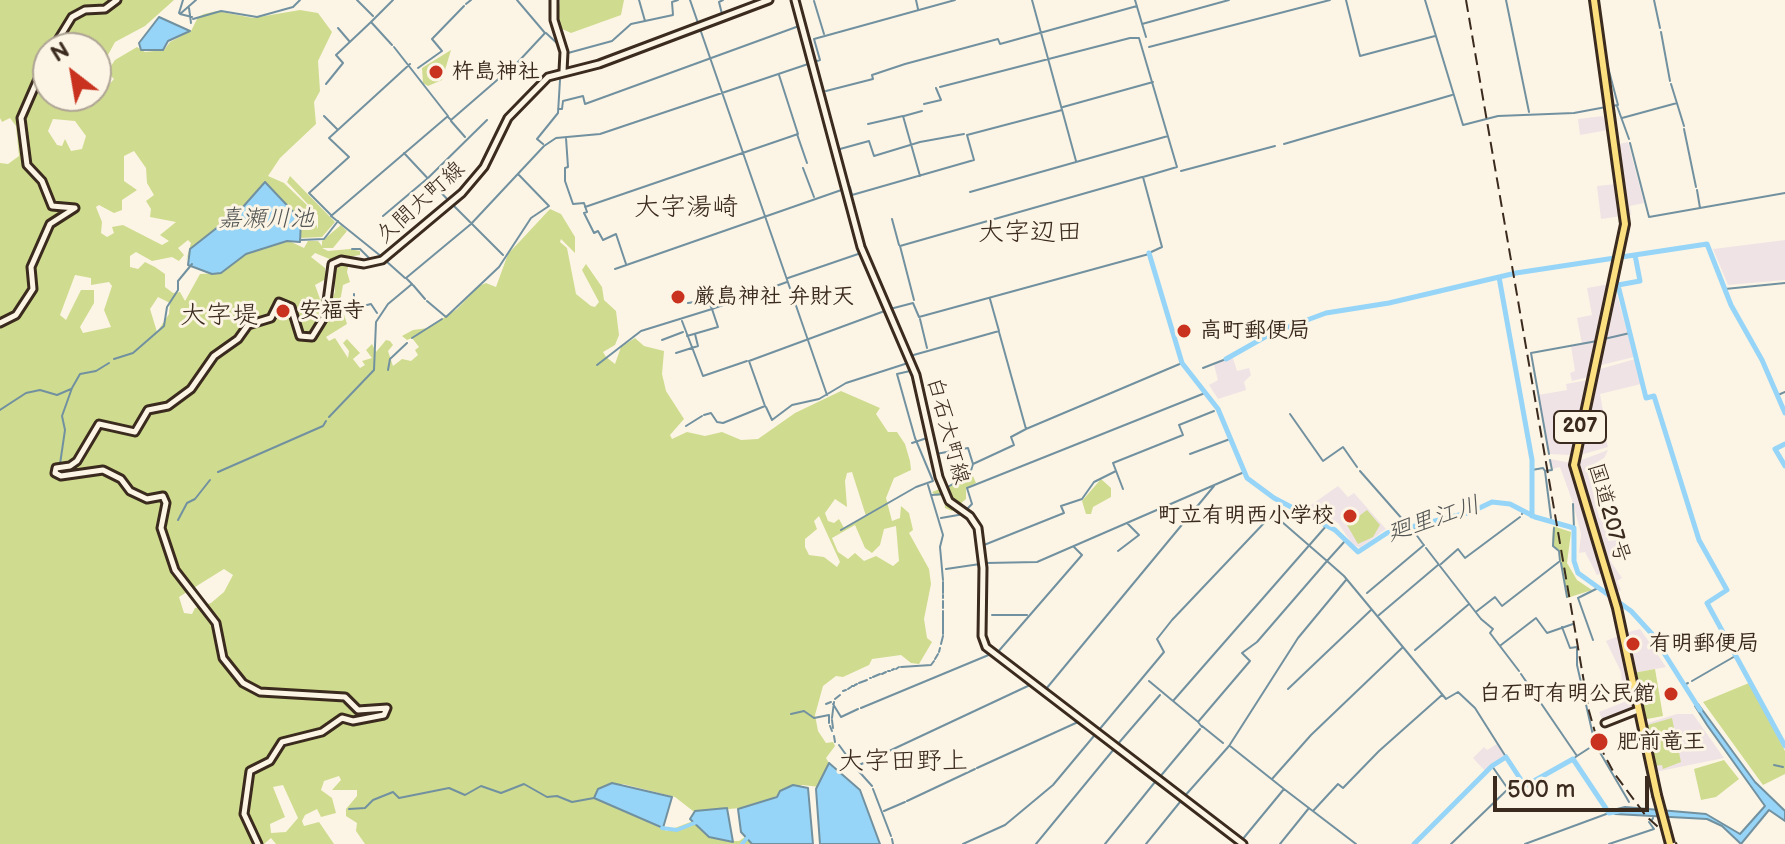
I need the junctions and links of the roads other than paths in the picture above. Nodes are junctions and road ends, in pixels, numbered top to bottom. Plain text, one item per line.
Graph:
1 (117, 0) edge
2 (554, 0) edge
3 (769, 0) edge
4 (795, 0) edge
5 (1594, 0) edge
6 (63, 32) edge
7 (562, 72) junction
8 (32, 93) edge
9 (0, 323) edge
10 (1638, 710) junction
11 (1605, 723) dead end
12 (258, 844) edge
13 (1243, 844) edge
14 (1670, 844) edge

1 - 6 main road
2 - 7 main road
3 - 7 main road
4 - 13 main road, 白石大町線
5 - 10 highway, 国道207号 / 207
7 - 12 main road, 久間大町線
8 - 9 main road
10 - 11 main road
10 - 14 highway, 国道207号 / 207, bridge

